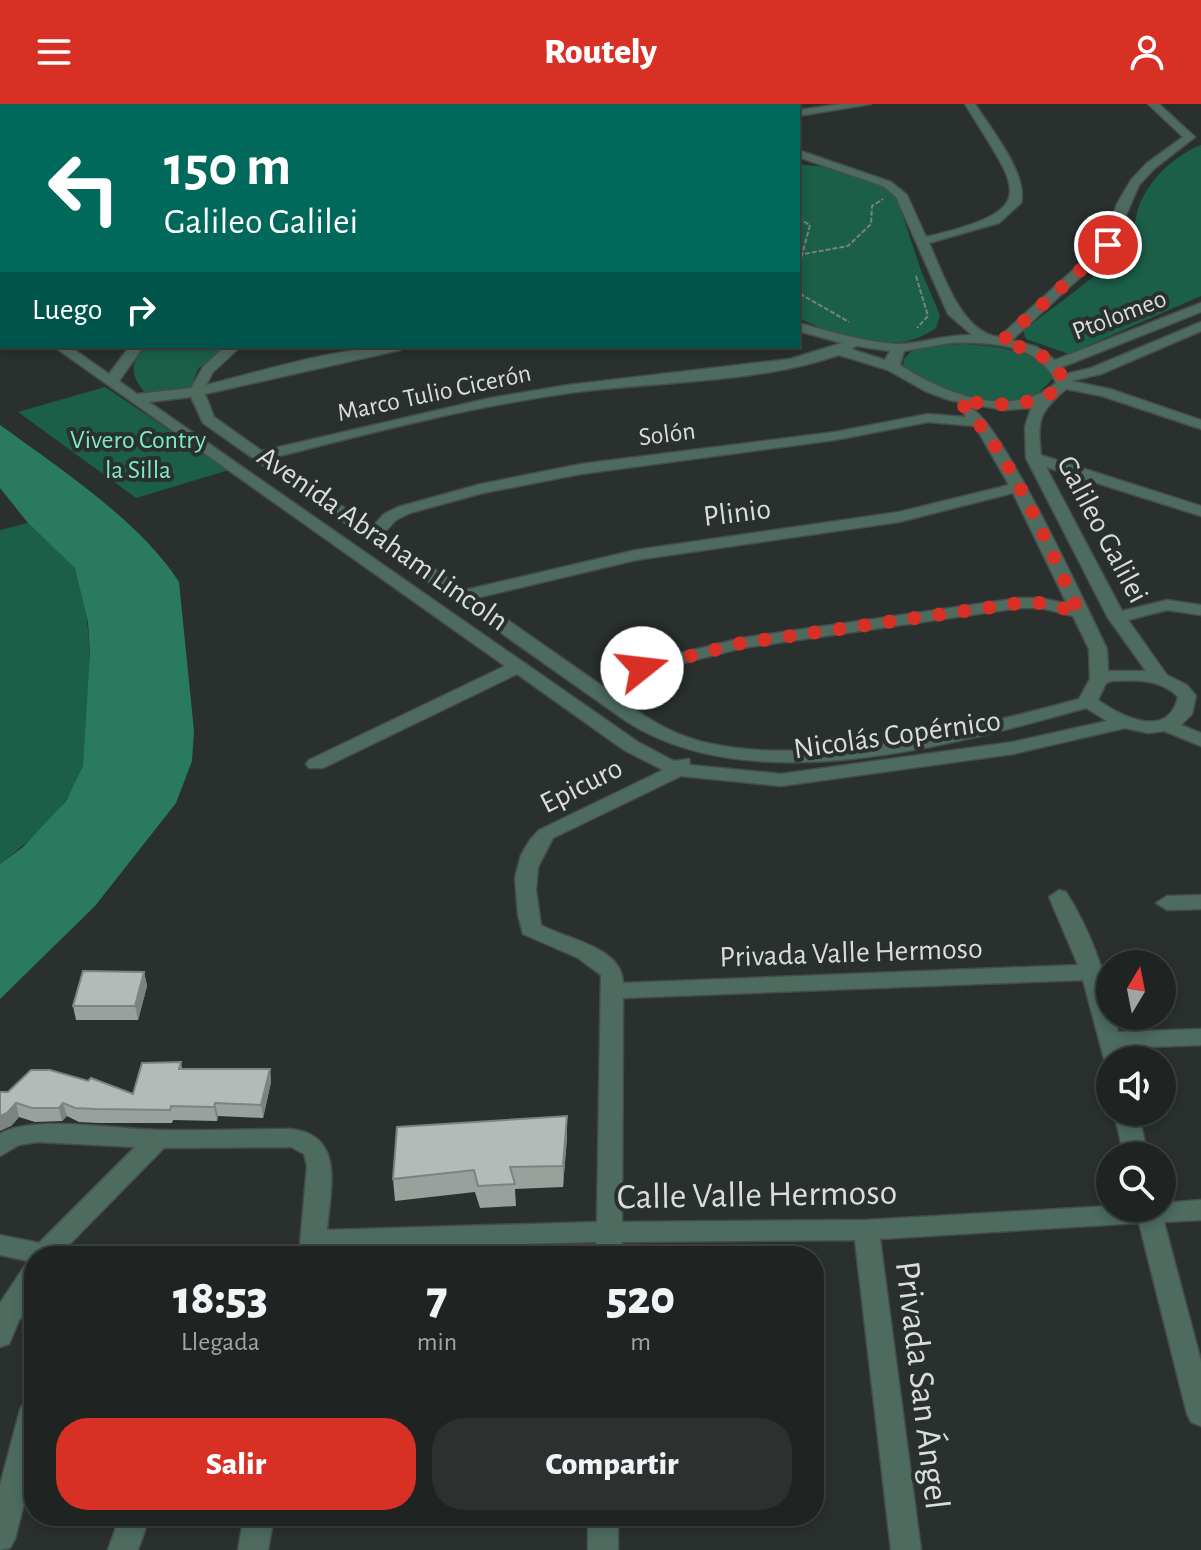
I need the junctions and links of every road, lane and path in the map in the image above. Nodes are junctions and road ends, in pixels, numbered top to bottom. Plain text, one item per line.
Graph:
1 (866, 104) edge
2 (970, 104) edge
3 (1153, 104) edge
4 (846, 105) edge
5 (800, 113) edge
6 (1195, 137) edge
7 (800, 154) edge
8 (800, 161) edge
9 (831, 163) junction
10 (901, 195) junction
11 (800, 219) edge
12 (923, 241) junction
13 (800, 254) edge
14 (915, 274) dead end
15 (800, 296) edge
16 (1201, 307) edge
17 (955, 314) junction
18 (1157, 326) junction
19 (1201, 326) edge
20 (856, 327) dead end
21 (801, 328) edge
22 (914, 330) dead end
23 (1178, 335) junction
24 (930, 341) junction
25 (993, 341) junction
26 (854, 342) junction
27 (1201, 344) edge
28 (63, 348) edge
29 (136, 348) edge
30 (232, 348) edge
31 (389, 348) edge
32 (899, 348) junction
33 (840, 351) junction
34 (1054, 365) junction
35 (893, 367) junction
36 (111, 381) junction
37 (1062, 381) junction
38 (198, 390) junction
39 (134, 398) junction
40 (1044, 398) junction
41 (959, 401) junction
42 (980, 422) junction
43 (1201, 425) edge
44 (260, 456) junction
45 (1034, 458) junction
46 (1018, 487) junction
47 (1201, 511) edge
48 (372, 537) junction
49 (463, 596) junction
50 (1201, 610) edge
51 (1079, 612) junction
52 (1117, 618) junction
53 (517, 667) junction
54 (1160, 678) junction
55 (1099, 679) junction
56 (610, 700) junction
57 (1194, 700) edge
58 (1089, 702) junction
59 (1123, 723) junction
60 (1165, 725) junction
61 (1198, 743) edge
62 (691, 745) junction
63 (316, 764) dead end
64 (678, 770) junction
65 (1059, 897) dead end
66 (1201, 902) edge
67 (1167, 903) dead end
68 (1092, 972) junction
69 (613, 991) junction
70 (1201, 1037) edge
71 (1110, 1046) edge
72 (1139, 1046) edge
73 (158, 1139) junction
74 (0, 1147) edge
75 (1176, 1210) edge
76 (1201, 1210) edge
77 (1096, 1214) edge
78 (1152, 1222) edge
79 (866, 1230) junction
80 (609, 1244) edge
81 (0, 1245) edge
82 (54, 1246) edge
83 (312, 1246) edge
84 (460, 1246) edge
85 (24, 1254) edge
86 (23, 1307) edge
87 (0, 1336) edge
88 (1200, 1410) edge
89 (24, 1448) edge
90 (131, 1526) edge
91 (257, 1526) edge
92 (603, 1526) edge
93 (0, 1539) edge
94 (123, 1550) edge
95 (253, 1550) edge
96 (603, 1550) edge
97 (906, 1550) edge

1 - 4 street
2 - 12 street
3 - 6 street
4 - 5 street
6 - 25 street
7 - 9 street
8 - 9 street
9 - 10 street
10 - 12 street
10 - 13 path
11 - 13 path
12 - 17 street
14 - 22 path
15 - 20 path
16 - 18 street, Ptolomeo
17 - 24 street
17 - 25 street
18 - 23 street
18 - 34 street, Ptolomeo
19 - 23 street, Ptolomeo
21 - 26 street
21 - 33 street
23 - 27 street
23 - 37 street, Ptolomeo
24 - 25 street
24 - 32 street
25 - 34 street
26 - 32 street
26 - 33 street, Marco Tulio Cicerón
28 - 36 street, Avenida Abraham Lincoln
29 - 36 street
30 - 38 street
31 - 38 street
32 - 35 street
33 - 35 street
33 - 44 street, Marco Tulio Cicerón
34 - 37 street
35 - 41 street
36 - 39 street, Avenida Abraham Lincoln
37 - 40 street
37 - 43 street
38 - 39 street
38 - 44 street, Avenida Abraham Lincoln
39 - 53 street, Avenida Abraham Lincoln
40 - 41 street
40 - 45 street, Galileo Galilei
41 - 42 street, Galileo Galilei
42 - 46 street, Galileo Galilei
42 - 48 street, Solón
44 - 48 street, Avenida Abraham Lincoln
45 - 47 street
45 - 52 street, Galileo Galilei
46 - 49 street, Plinio
46 - 51 street, Galileo Galilei
48 - 49 street, Avenida Abraham Lincoln
49 - 56 street, Avenida Abraham Lincoln
50 - 52 street
51 - 55 street, Galileo Galilei
51 - 56 street
52 - 54 street, Galileo Galilei
53 - 63 street
53 - 64 street, Avenida Abraham Lincoln
54 - 55 street
54 - 57 street
55 - 58 street
56 - 62 street, Avenida Abraham Lincoln
57 - 60 street
58 - 59 street
58 - 62 street, Nicolás Copérnico
59 - 60 street
59 - 64 street, Nicolás Copérnico
60 - 61 street
62 - 64 street
64 - 69 street, Epicuro
65 - 68 street
66 - 67 street
68 - 69 street, Privada Valle Hermoso
68 - 71 street
69 - 80 street
70 - 72 street
73 - 74 street
73 - 82 street
73 - 83 street
75 - 76 street, Calle Valle Hermoso
77 - 79 street, Calle Valle Hermoso
78 - 88 street
79 - 80 street, Calle Valle Hermoso
79 - 97 street, Privada San Ángel
80 - 84 street, Calle Valle Hermoso
81 - 85 street
86 - 87 street
89 - 93 street
90 - 94 street
91 - 95 street
92 - 96 street

